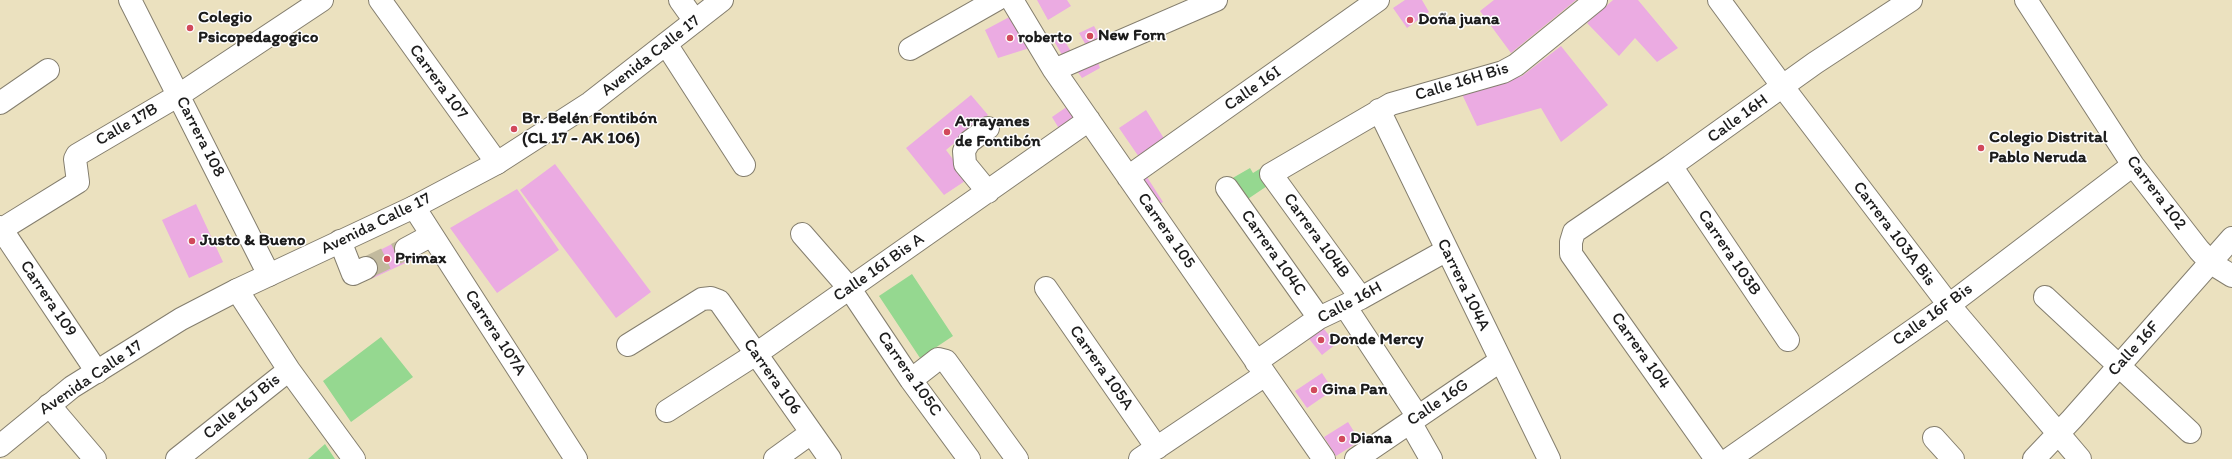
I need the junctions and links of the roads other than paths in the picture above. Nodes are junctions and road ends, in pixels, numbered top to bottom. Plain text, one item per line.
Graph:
1 (130, 0) edge
2 (322, 0) edge
3 (380, 0) edge
4 (680, 0) edge
5 (722, 0) edge
6 (996, 0) edge
7 (1012, 0) edge
8 (1216, 0) edge
9 (1378, 0) edge
10 (1596, 0) edge
11 (1719, 0) edge
12 (1911, 0) edge
13 (2026, 0) edge
14 (695, 21) junction
15 (666, 44) junction
16 (910, 49) dead end
17 (48, 70) dead end
18 (1054, 70) junction
19 (1782, 87) junction
20 (179, 95) junction
21 (0, 103) edge
22 (1379, 110) junction
23 (1089, 120) junction
24 (988, 128) dead end
25 (497, 163) junction
26 (744, 165) dead end
27 (2134, 165) junction
28 (1671, 166) junction
29 (1271, 174) joint
30 (1128, 177) junction
31 (1227, 188) dead end
32 (988, 192) junction
33 (414, 207) junction
34 (1, 228) edge
35 (802, 234) dead end
36 (432, 235) junction
37 (2232, 238) edge
38 (340, 241) junction
39 (1571, 242) joint
40 (406, 249) tunnel mouth
41 (1446, 250) junction
42 (2211, 263) junction
43 (366, 268) tunnel mouth
44 (269, 275) junction
45 (2232, 276) edge
46 (1046, 288) dead end
47 (850, 289) junction
48 (237, 290) junction
49 (2045, 297) dead end
50 (1353, 302) junction
51 (1949, 305) junction
52 (1319, 318) junction
53 (1788, 340) dead end
54 (628, 345) dead end
55 (756, 354) junction
56 (1500, 361) junction
57 (2120, 365) junction
58 (1261, 368) junction
59 (289, 370) junction
60 (97, 372) junction
61 (911, 380) junction
62 (49, 405) junction
63 (666, 411) dead end
64 (1414, 419) junction
65 (2190, 432) dead end
66 (811, 433) junction
67 (2058, 434) junction
68 (1934, 438) dead end
69 (0, 446) edge
70 (1148, 453) edge
71 (1319, 457) edge
72 (95, 459) edge
73 (177, 459) edge
74 (354, 459) edge
75 (576, 459) edge
76 (775, 459) edge
77 (830, 459) edge
78 (969, 459) edge
79 (1016, 459) edge
80 (1356, 459) edge
81 (1431, 459) edge
82 (1549, 459) edge
83 (1716, 459) edge
84 (1729, 459) edge
85 (1953, 459) edge
86 (2034, 459) edge
87 (2080, 459) edge

1 - 20 street, Carrera 108
2 - 20 street, Calle 17B
3 - 25 street, Carrera 107
4 - 14 street
5 - 14 street, Avenida Calle 17
6 - 16 street
7 - 18 street, Carrera 105
8 - 18 street
9 - 30 street, Calle 16I
10 - 22 street, Calle 16H Bis
11 - 19 street, Carrera 103A Bis
12 - 19 street, Calle 16H
13 - 27 street, Carrera 102
14 - 15 street, Avenida Calle 17
15 - 25 street, Avenida Calle 17
15 - 26 street
17 - 21 street
18 - 23 street, Carrera 105
19 - 28 street, Calle 16H
19 - 51 street, Carrera 103A Bis
20 - 34 street, Calle 17B
20 - 44 street, Carrera 108
22 - 29 street, Calle 16H Bis
22 - 41 street, Carrera 104A
23 - 30 street, Carrera 105
23 - 32 street, Calle 16I Bis A
24 - 32 street
25 - 33 street, Avenida Calle 17
27 - 42 street, Carrera 102
27 - 51 street, Calle 16F Bis
28 - 39 street, Calle 16H
28 - 53 street, Carrera 103B
29 - 50 street, Carrera 104B
30 - 58 street, Carrera 105
31 - 52 street, Carrera 104C
32 - 47 street, Calle 16I Bis A
33 - 36 street, Carrera 107A
33 - 38 street, Avenida Calle 17
34 - 60 street, Carrera 109
35 - 47 street, Carrera 105C
36 - 40 street
36 - 75 street, Carrera 107A
37 - 42 street, Calle 16F
38 - 43 street
38 - 44 street, Avenida Calle 17
39 - 83 street, Carrera 104
41 - 50 street, Calle 16H
41 - 56 street, Carrera 104A
42 - 45 street, Carrera 102
42 - 57 street, Calle 16F
44 - 48 street, Avenida Calle 17
46 - 70 street, Carrera 105A
47 - 55 street, Calle 16I Bis A
47 - 61 street, Carrera 105C
48 - 59 street
48 - 60 street, Avenida Calle 17
49 - 57 street
50 - 52 street, Calle 16H
50 - 64 street, Carrera 104B
51 - 67 street, Carrera 103A Bis
51 - 84 street, Calle 16F Bis
52 - 58 street, Calle 16H
54 - 55 street, Carrera 106
55 - 63 street, Calle 16I Bis A
55 - 66 street, Carrera 106
56 - 64 street, Calle 16G
56 - 82 street, Carrera 104A
57 - 65 street
57 - 67 street, Calle 16F
58 - 70 street, Calle 16H
58 - 71 street, Carrera 105
59 - 73 street, Calle 16J Bis
59 - 74 street
60 - 62 street, Avenida Calle 17
61 - 78 street, Carrera 105C
61 - 79 street, Carrera 105C
62 - 69 street, Avenida Calle 17
62 - 72 street
64 - 80 street, Calle 16G
64 - 81 street, Carrera 104B
66 - 76 street
66 - 77 street, Carrera 106
67 - 86 street, Calle 16F
67 - 87 street, Carrera 103A Bis
68 - 85 street

